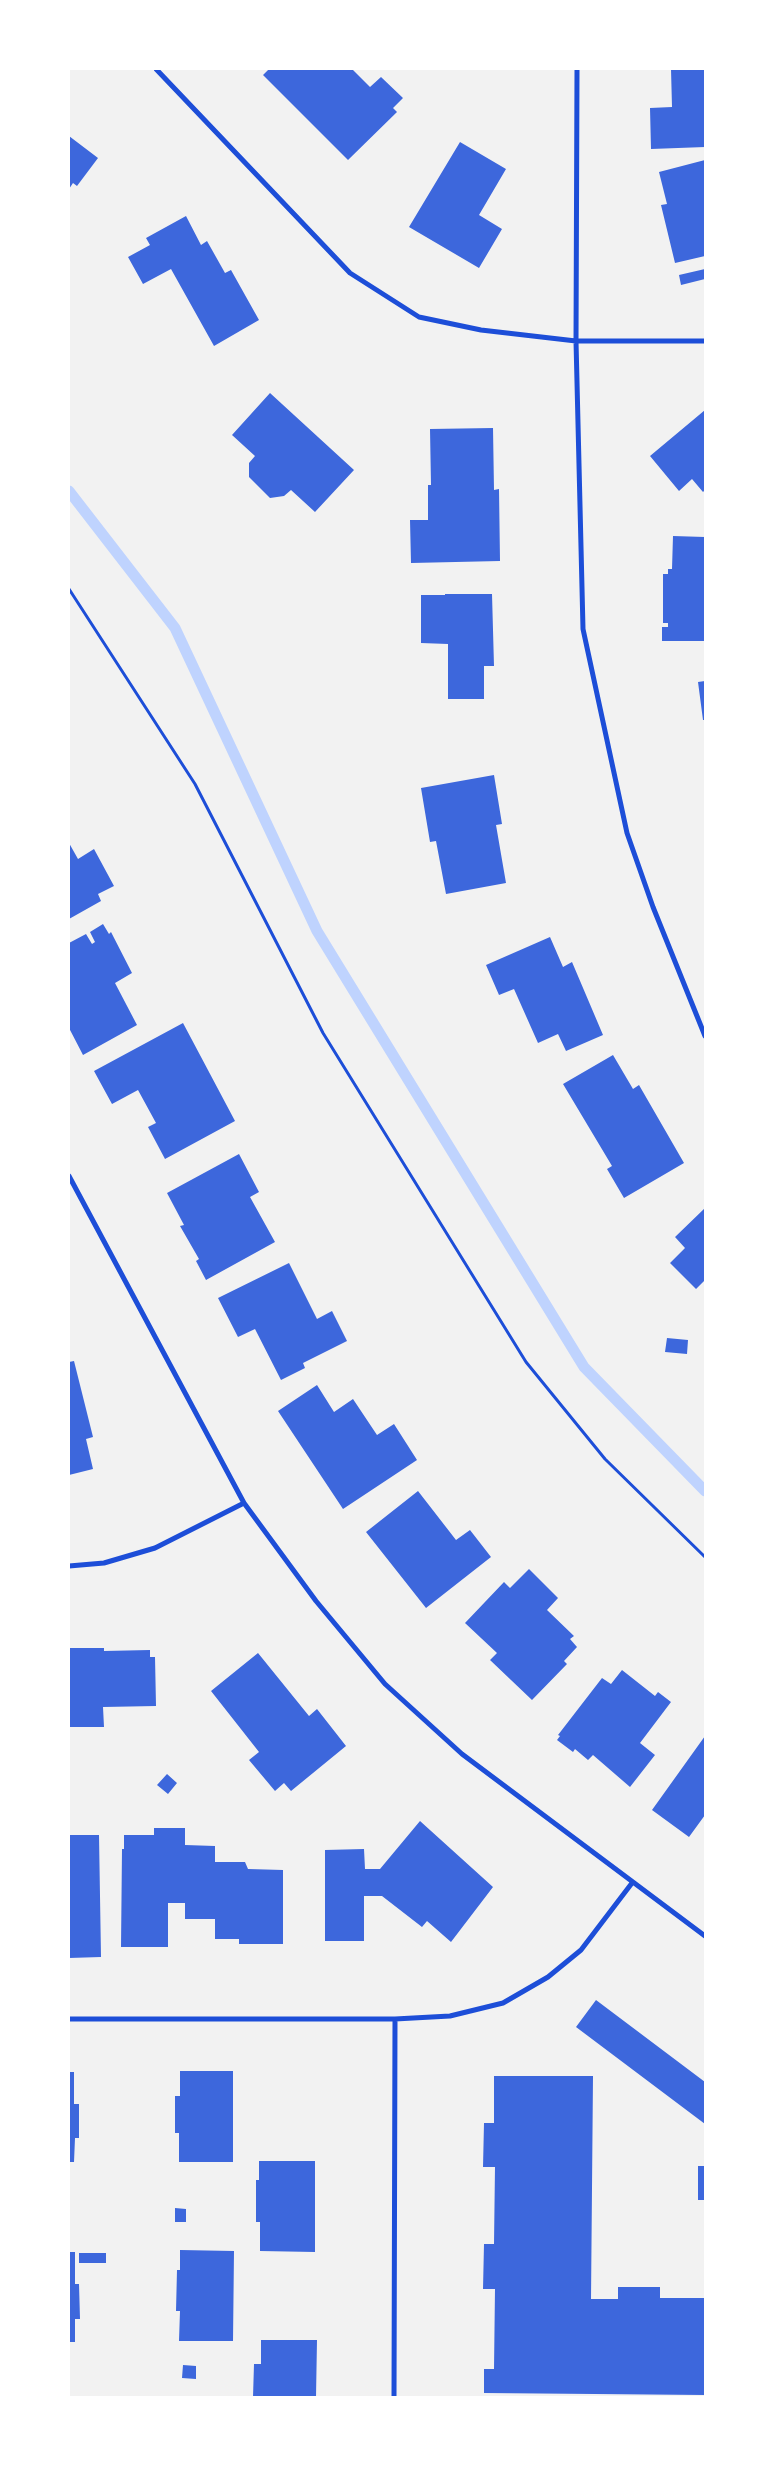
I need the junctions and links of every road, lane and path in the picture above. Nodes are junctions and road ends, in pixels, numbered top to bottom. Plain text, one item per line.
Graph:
1 (156, 69) edge
2 (577, 69) edge
3 (576, 341) junction
4 (705, 341) edge
5 (69, 589) edge
6 (705, 1036) edge
7 (69, 1176) edge
8 (244, 1503) junction
9 (705, 1557) edge
10 (69, 1566) edge
11 (632, 1882) junction
12 (705, 1936) edge
13 (69, 2020) edge
14 (396, 2020) junction
15 (394, 2397) edge

1 - 3 street
2 - 3 street
3 - 4 street
3 - 6 street
5 - 9 path
7 - 8 street
8 - 10 street
8 - 11 street
11 - 12 street
11 - 14 street
13 - 14 street
14 - 15 street

